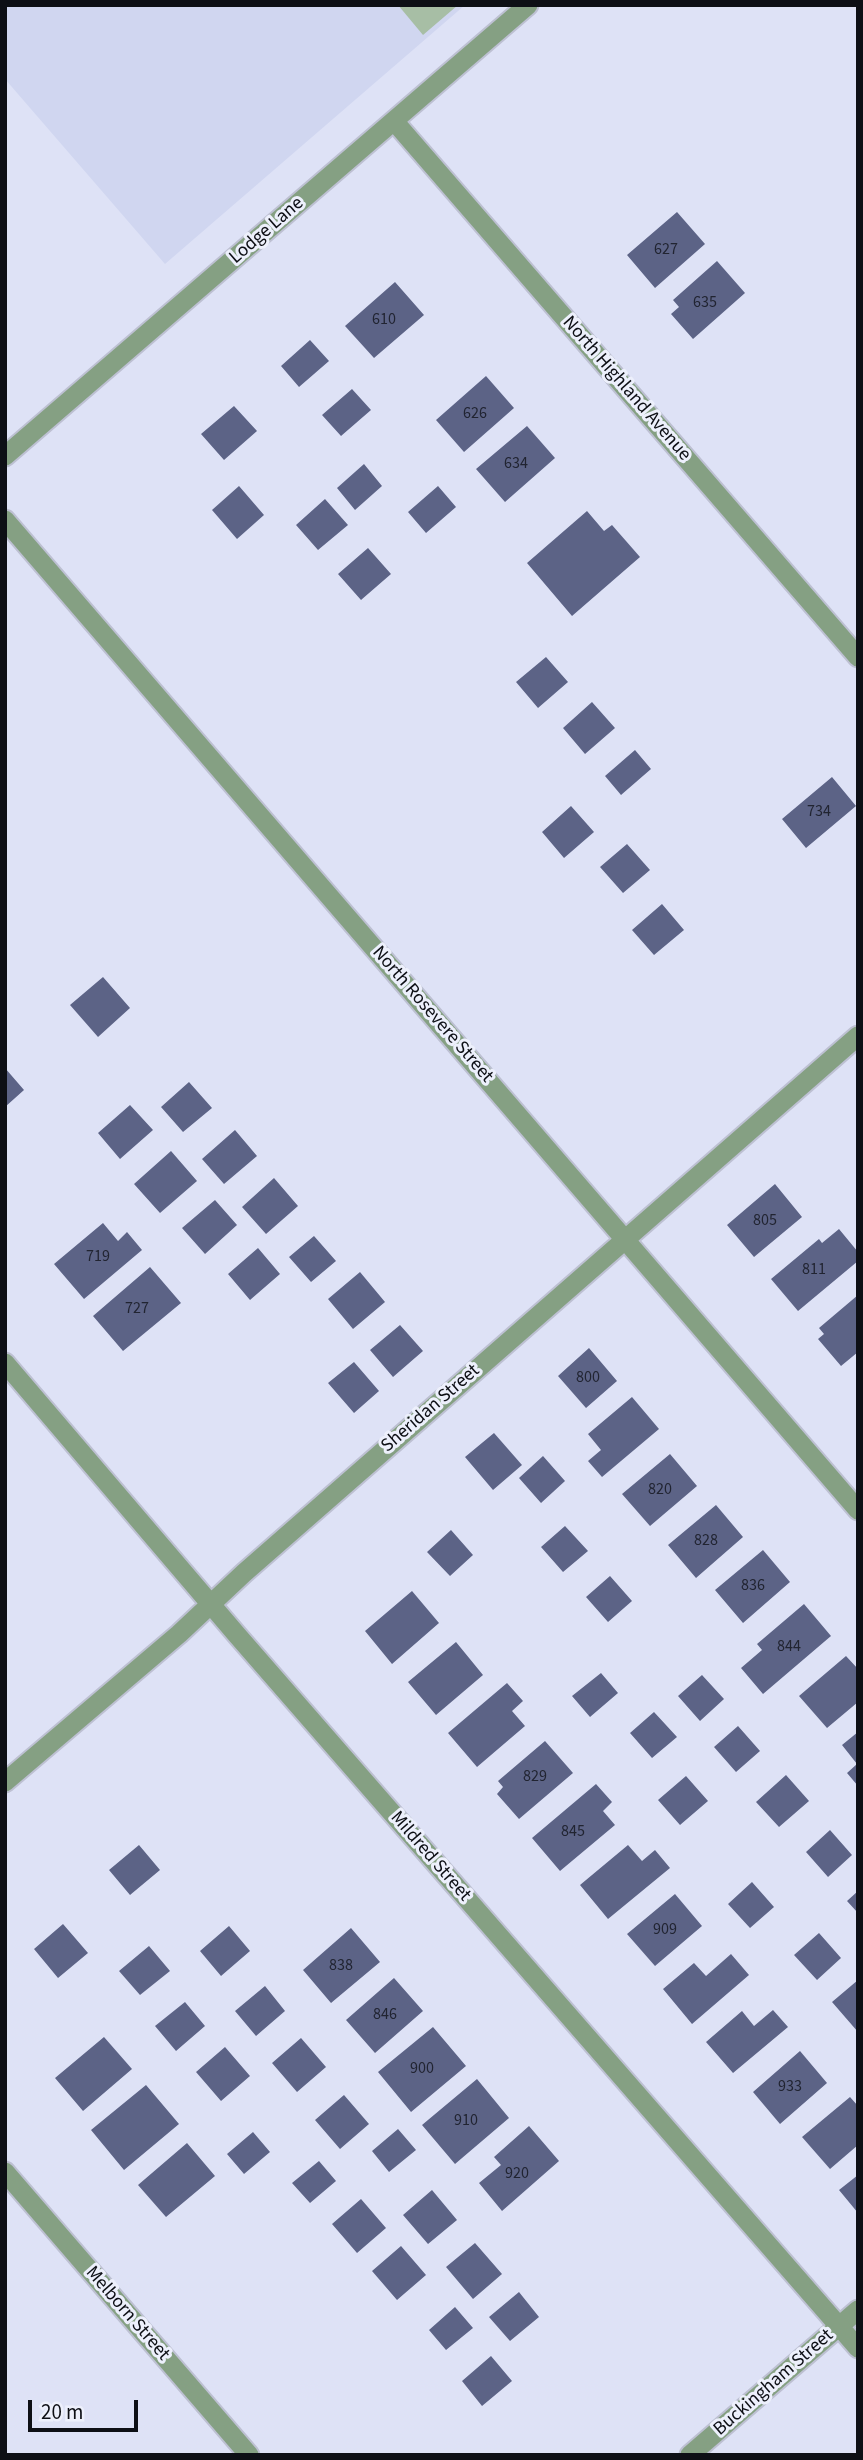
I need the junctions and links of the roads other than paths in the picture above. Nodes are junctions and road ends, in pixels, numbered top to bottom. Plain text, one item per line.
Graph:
1 (527, 5) edge
2 (394, 121) junction
3 (5, 456) edge
4 (5, 520) edge
5 (858, 657) edge
6 (858, 1036) edge
7 (625, 1238) junction
8 (5, 1363) edge
9 (858, 1510) edge
10 (211, 1604) junction
11 (5, 1782) edge
12 (5, 2172) edge
13 (858, 2311) edge
14 (839, 2327) junction
15 (858, 2348) edge
16 (249, 2455) edge
17 (690, 2455) edge

1 - 2 street, Lodge Lane
2 - 3 street, Lodge Lane
2 - 5 street, North Highland Avenue
4 - 7 street, North Rosevere Street
6 - 7 street, Sheridan Street
7 - 9 street, North Rosevere Street
7 - 10 street, Sheridan Street
8 - 10 street, Mildred Street
10 - 11 street, Sheridan Street
10 - 14 street, Mildred Street
12 - 16 street, Melborn Street
13 - 14 street, Buckingham Street
14 - 15 street, Mildred Street
14 - 17 street, Buckingham Street

